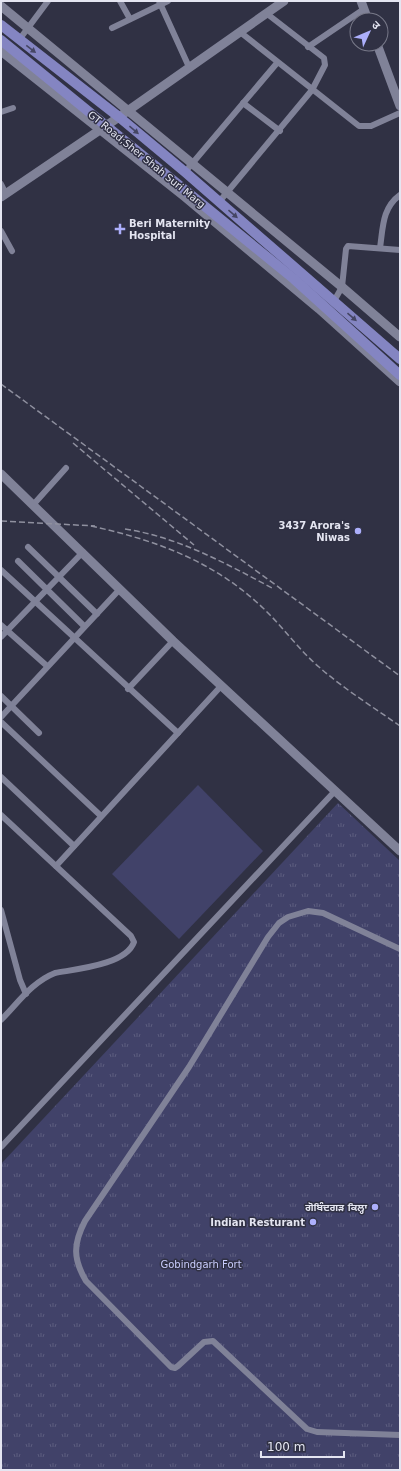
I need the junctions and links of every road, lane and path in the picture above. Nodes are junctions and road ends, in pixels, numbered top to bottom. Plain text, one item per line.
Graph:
1 (48, 1) edge
2 (120, 1) edge
3 (168, 1) edge
4 (284, 1) edge
5 (159, 3) edge
6 (362, 5) edge
7 (1, 6) edge
8 (266, 13) junction
9 (130, 19) junction
10 (1, 25) edge
11 (28, 28) junction
12 (112, 28) dead end
13 (240, 32) junction
14 (1, 40) edge
15 (19, 40) junction
16 (308, 47) junction
17 (1, 50) edge
18 (380, 52) edge
19 (277, 63) junction
20 (189, 67) junction
21 (312, 90) junction
22 (243, 103) junction
23 (400, 106) edge
24 (13, 108) dead end
25 (128, 111) junction
26 (1, 112) edge
27 (400, 113) edge
28 (119, 117) junction
29 (103, 128) junction
30 (280, 131) junction
31 (193, 163) junction
32 (185, 172) junction
33 (1, 184) edge
34 (227, 193) junction
35 (3, 196) edge
36 (400, 196) edge
37 (219, 202) junction
38 (1, 231) edge
39 (380, 248) junction
40 (12, 250) dead end
41 (400, 250) edge
42 (342, 287) junction
43 (334, 301) junction
44 (400, 337) edge
45 (400, 359) edge
46 (400, 375) edge
47 (400, 382) edge
48 (66, 468) dead end
49 (1, 474) edge
50 (33, 505) junction
51 (28, 547) dead end
52 (83, 552) junction
53 (18, 561) dead end
54 (1, 570) edge
55 (58, 577) junction
56 (47, 590) junction
57 (119, 590) junction
58 (34, 603) junction
59 (97, 614) junction
60 (1, 625) edge
61 (84, 626) junction
62 (7, 630) junction
63 (1, 637) edge
64 (73, 638) junction
65 (173, 641) junction
66 (47, 666) junction
67 (222, 686) junction
68 (128, 689) junction
69 (1, 696) edge
70 (11, 706) junction
71 (1, 717) edge
72 (1, 722) edge
73 (39, 733) dead end
74 (178, 733) junction
75 (1, 777) edge
76 (335, 791) junction
77 (1, 815) edge
78 (101, 816) junction
79 (74, 846) junction
80 (400, 851) edge
81 (56, 866) junction
82 (1, 910) edge
83 (8, 935) junction
84 (1, 938) edge
85 (400, 949) edge
86 (26, 994) junction
87 (1, 1020) edge
88 (1, 1147) edge
89 (400, 1435) edge

1 - 11 street
2 - 9 street
3 - 5 street
4 - 8 main road
5 - 9 street
5 - 20 street
6 - 16 street
7 - 11 main road
8 - 13 main road
8 - 16 street
9 - 12 street
10 - 15 main road, GT Road;Sher Shah Suri Marg
11 - 15 street
11 - 25 main road
13 - 19 street
13 - 20 main road
14 - 29 main road, GT Road;Sher Shah Suri Marg
15 -> 28 main road, GT Road;Sher Shah Suri Marg
16 - 21 street
17 - 29 main road
18 - 23 main road
19 - 21 street
19 - 22 street
20 - 25 main road
21 - 27 street
21 - 30 street
22 - 30 street
22 - 31 street
24 - 26 street
25 - 28 main road
25 - 31 main road
28 - 29 main road
28 -> 32 main road, GT Road;Sher Shah Suri Marg
29 - 35 main road
29 - 46 main road, GT Road;Sher Shah Suri Marg
29 - 47 main road
30 - 34 street
31 - 32 street
31 - 34 main road
32 - 37 main road, GT Road;Sher Shah Suri Marg
33 - 35 street
34 - 37 street
34 - 42 main road
36 - 39 street
37 -> 43 main road, GT Road;Sher Shah Suri Marg
38 - 40 street
39 - 41 street
39 - 42 street
42 - 43 street
42 - 44 main road
43 -> 45 main road, GT Road;Sher Shah Suri Marg
48 - 50 street
49 - 50 main road
50 - 52 main road
51 - 55 street
52 - 55 street
52 - 57 main road
53 - 56 street
54 - 58 street
55 - 56 street
55 - 59 street
56 - 58 street
56 - 61 street
57 - 59 street
57 - 65 main road
58 - 62 street
58 - 64 street
59 - 61 street
60 - 62 street
61 - 64 street
62 - 63 street
62 - 66 street
64 - 66 street
64 - 68 street
65 - 67 main road
65 - 68 street
66 - 70 street
67 - 74 street
67 - 76 main road
68 - 74 street
69 - 70 street
70 - 71 street
70 - 73 street
72 - 78 street
74 - 78 street
75 - 79 street
76 - 80 main road
76 - 88 street
77 - 81 street
78 - 79 street
79 - 81 street
81 - 86 street
82 - 83 street
83 - 84 street
83 - 86 street
85 - 89 street
86 - 87 street

